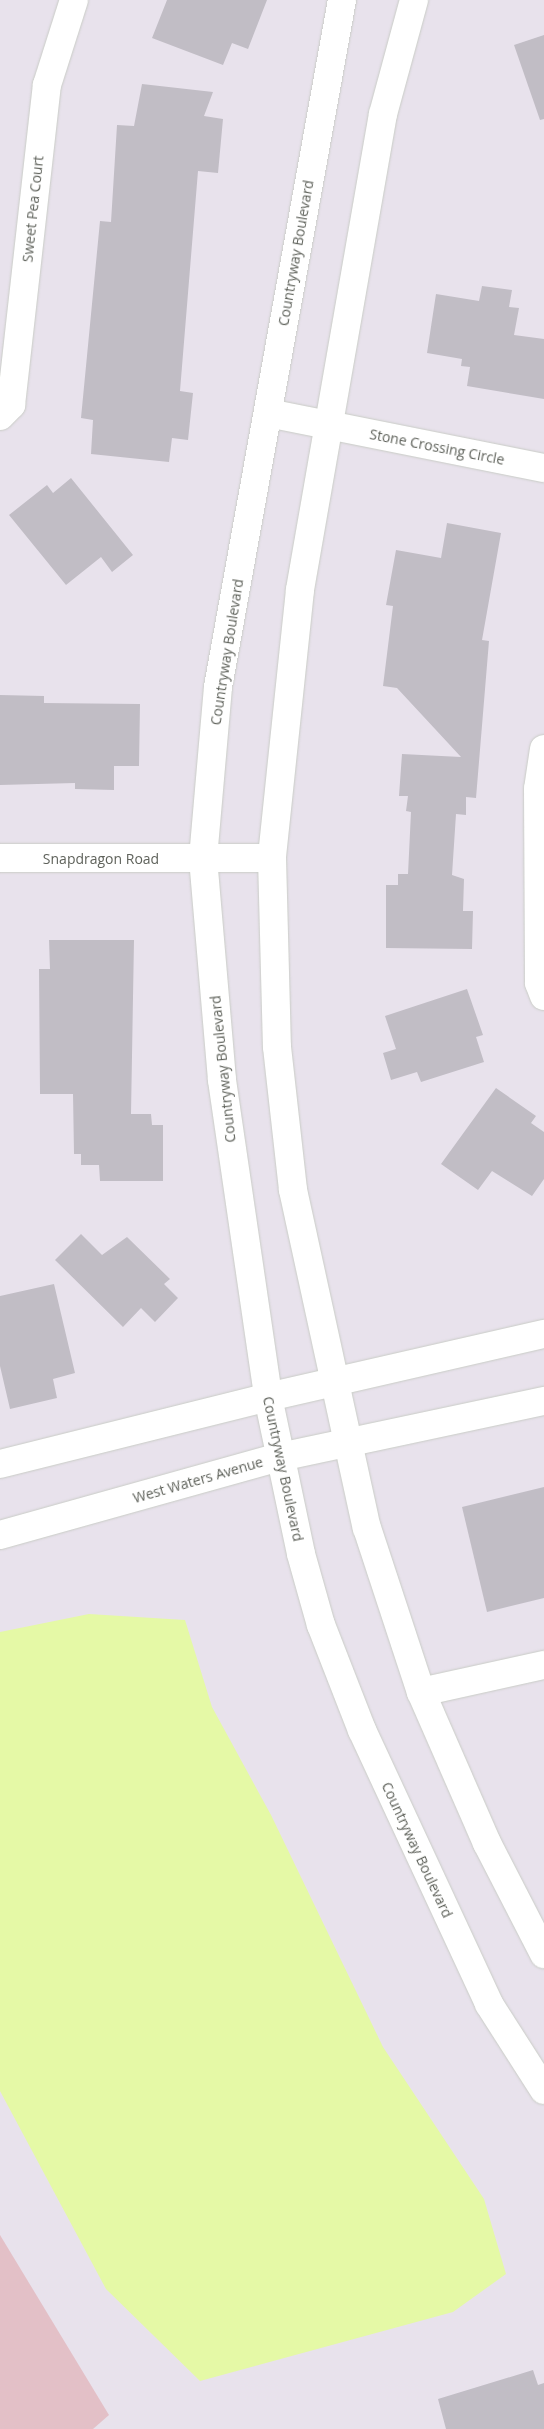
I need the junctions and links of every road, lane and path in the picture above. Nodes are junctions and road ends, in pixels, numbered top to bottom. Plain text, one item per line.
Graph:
1 (74, 0) edge
2 (342, 0) edge
3 (414, 0) edge
4 (268, 413) junction
5 (0, 416) edge
6 (330, 426) junction
7 (544, 468) edge
8 (544, 749) edge
9 (0, 858) edge
10 (202, 858) junction
11 (272, 858) junction
12 (544, 996) edge
13 (544, 1334) edge
14 (334, 1381) junction
15 (268, 1396) junction
16 (544, 1401) edge
17 (348, 1443) junction
18 (280, 1457) junction
19 (0, 1464) edge
20 (0, 1535) edge
21 (544, 1665) edge
22 (421, 1692) junction
23 (544, 1954) edge
24 (544, 2090) edge

1 - 5 street, Sweet Pea Court
2 - 4 street, Countryway Boulevard
3 - 6 street
4 - 6 street, Stone Crossing Circle
4 - 10 street, Countryway Boulevard
6 - 7 street, Stone Crossing Circle
6 - 11 street
8 - 12 street
9 - 10 street, Snapdragon Road
10 - 11 street, Snapdragon Road
10 - 15 street, Countryway Boulevard
11 - 14 street
13 - 14 street
14 - 15 street
14 - 17 street
15 - 18 street, Countryway Boulevard
15 - 19 street
16 - 17 street, West Waters Avenue
17 - 18 street, West Waters Avenue
17 - 22 street
18 - 20 street, West Waters Avenue
18 - 24 street, Countryway Boulevard
21 - 22 street
22 - 23 street

